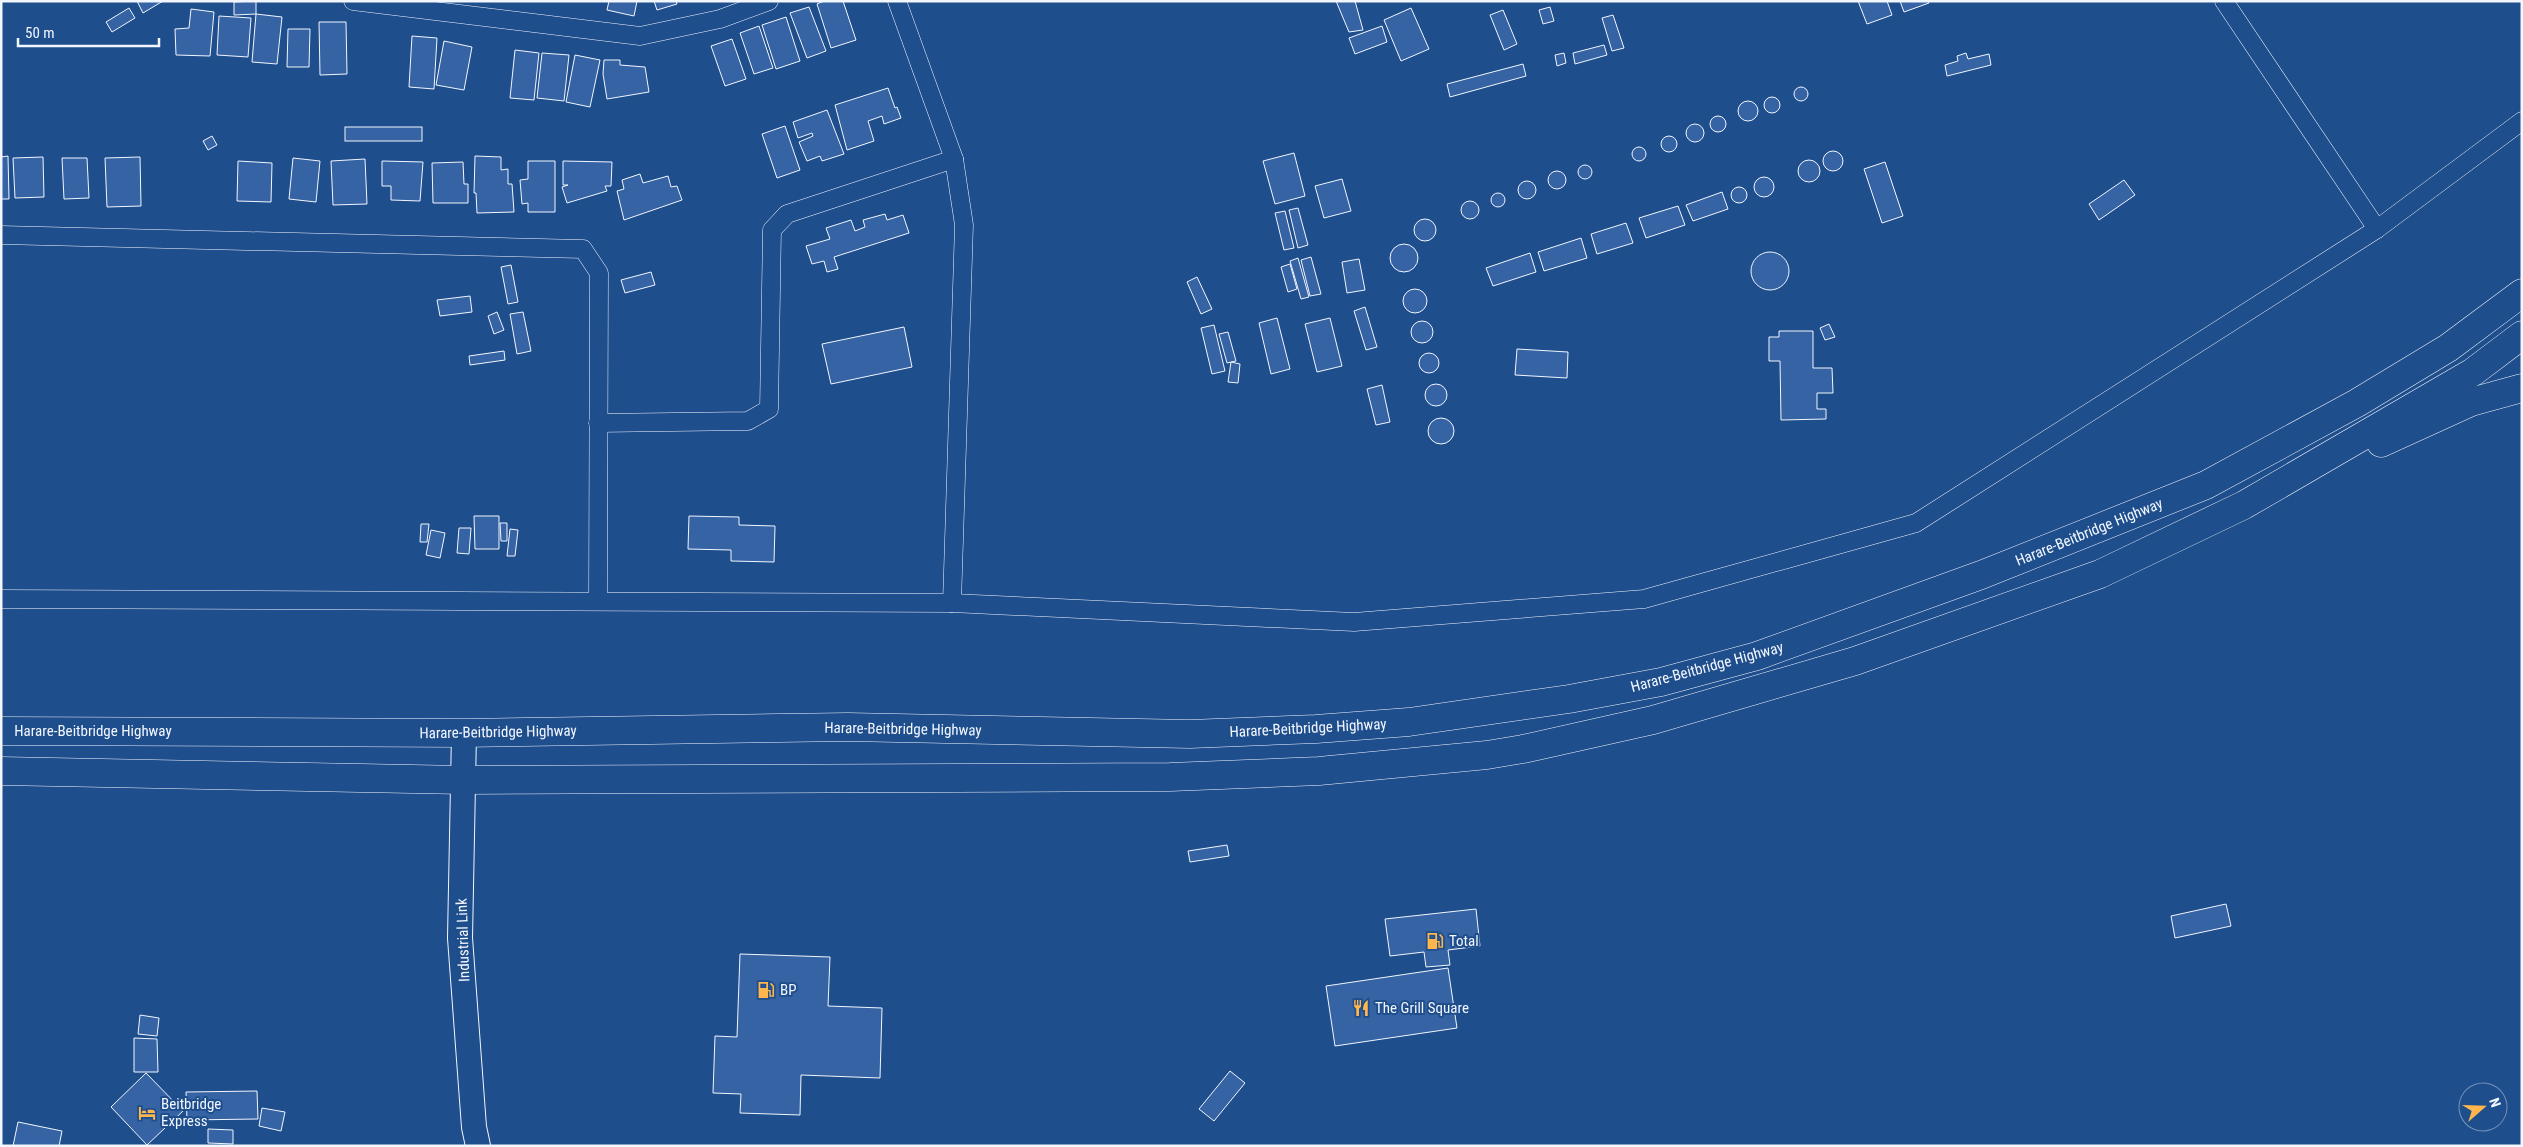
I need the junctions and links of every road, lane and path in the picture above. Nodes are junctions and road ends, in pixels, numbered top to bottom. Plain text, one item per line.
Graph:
1 (353, 1) edge
2 (769, 1) edge
3 (897, 1) edge
4 (2224, 1) edge
5 (2522, 121) edge
6 (954, 159) junction
7 (2377, 230) junction
8 (1, 235) edge
9 (2522, 293) edge
10 (2522, 335) edge
11 (2522, 388) edge
12 (598, 423) junction
13 (2244, 505) junction
14 (1, 599) edge
15 (598, 601) junction
16 (952, 603) junction
17 (1, 731) edge
18 (464, 733) junction
19 (1, 771) edge
20 (464, 780) junction
21 (478, 1146) edge

1 - 2 street
3 - 6 street
4 - 7 street
5 - 7 street
6 - 12 street
6 - 16 street
7 - 16 street
8 - 12 street
9 - 18 highway, Harare-Beitbridge Highway
10 - 13 highway
11 - 13 highway
12 - 15 street
13 - 20 highway
14 - 15 street
15 - 16 street
17 - 18 highway, Harare-Beitbridge Highway
18 - 20 street, Industrial Link
19 - 20 highway
20 - 21 street, Industrial Link

